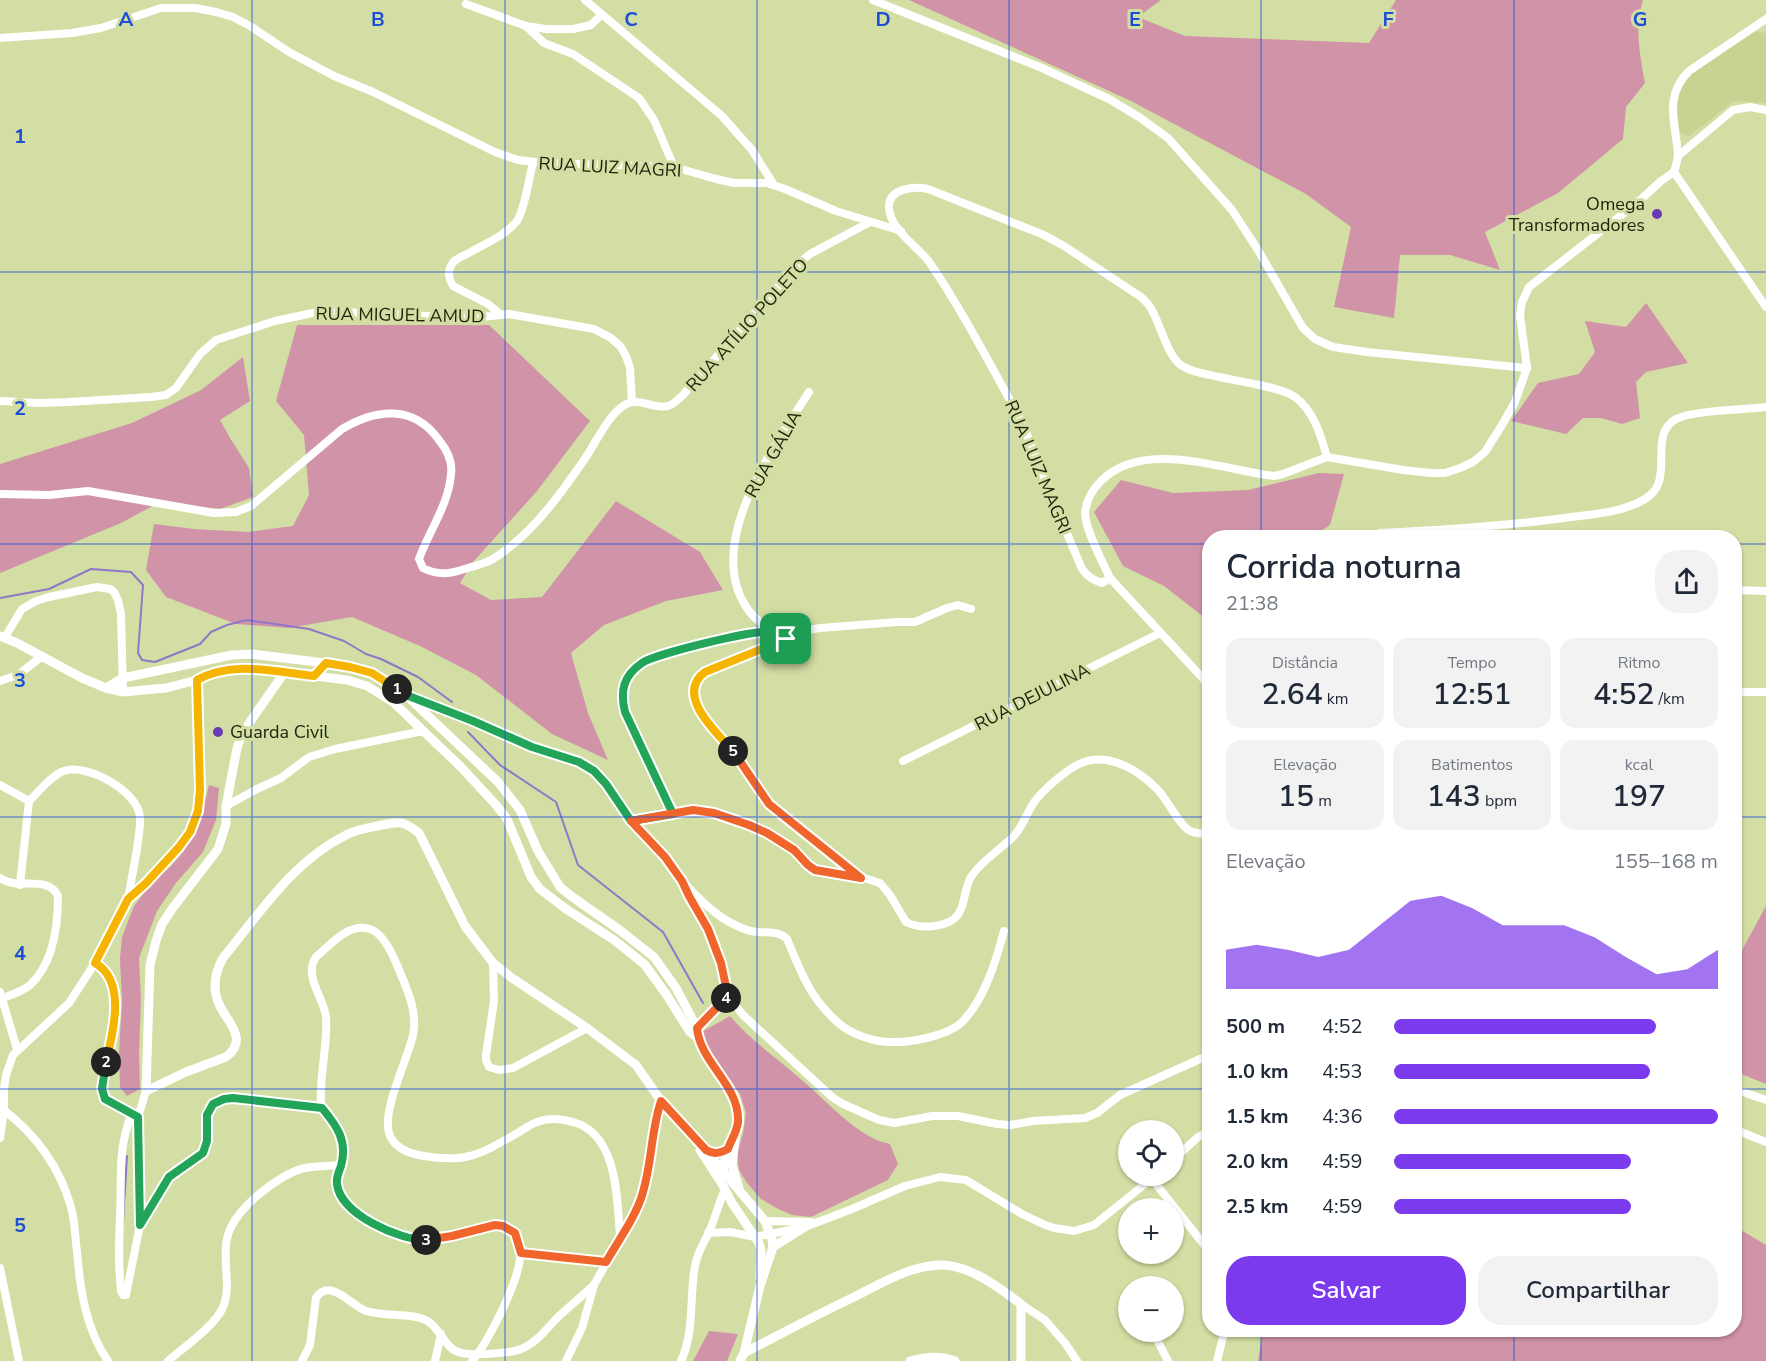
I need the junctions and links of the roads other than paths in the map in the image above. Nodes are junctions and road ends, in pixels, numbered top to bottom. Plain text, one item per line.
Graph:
1 (585, 0) edge
2 (873, 0) edge
3 (466, 4) dead end
4 (601, 15) junction
5 (1766, 20) edge
6 (526, 26) junction
7 (1756, 26) junction
8 (1766, 27) edge
9 (0, 38) edge
10 (1766, 110) edge
11 (1678, 156) junction
12 (532, 163) junction
13 (674, 167) junction
14 (1674, 172) junction
15 (774, 185) junction
16 (870, 222) junction
17 (901, 231) junction
18 (1766, 307) edge
19 (500, 314) junction
20 (1527, 368) junction
21 (809, 392) dead end
22 (0, 401) edge
23 (632, 402) junction
24 (1766, 407) edge
25 (1327, 458) junction
26 (0, 494) edge
27 (1442, 530) edge
28 (1110, 578) junction
29 (1742, 590) edge
30 (1766, 591) edge
31 (971, 609) dead end
32 (773, 631) junction
33 (1160, 633) junction
34 (2, 637) edge
35 (786, 639) junction
36 (41, 657) junction
37 (326, 663) junction
38 (284, 673) junction
39 (314, 676) junction
40 (123, 678) junction
41 (1202, 678) edge
42 (197, 680) junction
43 (0, 681) edge
44 (106, 688) junction
45 (123, 692) junction
46 (1742, 692) edge
47 (1766, 692) edge
48 (406, 695) junction
49 (423, 731) junction
50 (903, 761) dead end
51 (0, 785) edge
52 (29, 801) junction
53 (226, 806) junction
54 (673, 814) junction
55 (631, 821) junction
56 (1202, 834) edge
57 (0, 878) edge
58 (861, 878) junction
59 (682, 881) junction
60 (20, 885) junction
61 (128, 899) junction
62 (575, 900) junction
63 (566, 909) junction
64 (1004, 931) dead end
65 (95, 963) junction
66 (493, 963) junction
67 (0, 996) edge
68 (728, 996) junction
69 (587, 1028) junction
70 (695, 1033) junction
71 (18, 1049) junction
72 (1202, 1058) edge
73 (146, 1091) junction
74 (1742, 1092) edge
75 (1766, 1100) edge
76 (661, 1101) junction
77 (322, 1108) junction
78 (4, 1110) junction
79 (135, 1115) junction
80 (689, 1131) junction
81 (1742, 1132) edge
82 (736, 1133) junction
83 (1202, 1135) edge
84 (0, 1137) edge
85 (1766, 1142) edge
86 (728, 1149) junction
87 (706, 1150) junction
88 (1184, 1150) edge
89 (341, 1165) junction
90 (723, 1181) junction
91 (1143, 1186) edge
92 (1161, 1186) edge
93 (743, 1196) junction
94 (732, 1203) junction
95 (765, 1221) junction
96 (821, 1221) junction
97 (140, 1225) junction
98 (805, 1227) junction
99 (708, 1233) junction
100 (771, 1233) junction
101 (620, 1236) junction
102 (755, 1237) junction
103 (1202, 1242) edge
104 (773, 1247) junction
105 (521, 1253) junction
106 (606, 1262) junction
107 (0, 1268) edge
108 (594, 1285) junction
109 (760, 1286) junction
110 (1021, 1304) junction
111 (441, 1334) junction
112 (1222, 1337) edge
113 (1158, 1342) edge
114 (478, 1354) junction
115 (742, 1357) edge
116 (19, 1361) edge
117 (108, 1361) edge
118 (168, 1361) edge
119 (302, 1361) edge
120 (435, 1361) edge
121 (472, 1361) edge
122 (566, 1361) edge
123 (681, 1361) edge
124 (910, 1361) edge
125 (955, 1361) edge
126 (1021, 1361) edge
127 (1077, 1361) edge
128 (1168, 1361) edge
129 (1217, 1361) edge

1 - 4 street
2 - 20 street
3 - 6 street
4 - 6 street
4 - 15 street
5 - 7 street
6 - 13 street
7 - 8 street
7 - 11 street
9 - 12 street, RUA LUIZ MAGRI
10 - 11 street
11 - 14 street
12 - 13 street, RUA LUIZ MAGRI
12 - 19 street
13 - 15 street, RUA LUIZ MAGRI
14 - 18 street
14 - 20 street
15 - 16 street, RUA LUIZ MAGRI
16 - 17 street, RUA LUIZ MAGRI
16 - 23 street, RUA ATÍLIO POLETO
17 - 25 street
17 - 28 street, RUA LUIZ MAGRI
19 - 22 street, RUA MIGUEL AMUD
19 - 23 street, RUA MIGUEL AMUD
20 - 25 street
21 - 32 street, RUA GÁLIA
23 - 26 street
24 - 27 street
25 - 28 street
28 - 33 street
29 - 30 street
31 - 35 street
32 - 35 street, RUA GÁLIA
32 - 54 street
33 - 41 street
33 - 50 street, RUA DEJULINA
34 - 36 street
34 - 40 street
35 - 58 street
36 - 43 street
36 - 44 street
37 - 39 street
37 - 40 street
37 - 48 street
38 - 39 street
38 - 42 street
38 - 53 street
39 - 49 street
40 - 44 street
40 - 45 street
42 - 45 street
42 - 61 street
44 - 45 street
46 - 47 street
48 - 55 street
48 - 62 street
49 - 53 street
49 - 63 street
51 - 52 street
52 - 60 street
52 - 61 street
53 - 73 street
54 - 55 street
54 - 58 street
55 - 59 street
56 - 58 street
57 - 60 street
59 - 64 street
59 - 68 street
60 - 67 street
61 - 65 street
62 - 63 street
62 - 70 street
63 - 70 street
65 - 71 street
65 - 79 street
66 - 69 street
66 - 69 street
66 - 73 street
67 - 71 street
68 - 70 street
68 - 72 street
69 - 76 street
70 - 82 street
71 - 78 street
73 - 79 street
74 - 75 street
76 - 80 street
76 - 101 street
77 - 89 street
77 - 97 street
77 - 101 street
78 - 84 street
78 - 117 street
79 - 97 street
79 - 97 street
80 - 87 street
80 - 90 street
81 - 85 street
82 - 86 street
82 - 93 street
83 - 88 street
86 - 87 street
86 - 90 street
87 - 90 street
89 - 105 street
89 - 118 street
90 - 93 street
90 - 94 street
90 - 99 street
91 - 96 street
92 - 103 street
93 - 94 street
93 - 95 street
94 - 102 street
95 - 96 street
95 - 100 street
96 - 98 street
98 - 100 street
98 - 104 street
99 - 102 street
99 - 123 street
100 - 102 street
100 - 104 street
101 - 106 street
102 - 109 street
104 - 109 street
105 - 106 street
105 - 114 street
106 - 108 street
107 - 116 street
108 - 114 street
108 - 122 street
109 - 115 street
110 - 115 street
110 - 126 street
110 - 127 street
111 - 114 street
111 - 119 street
111 - 120 street
112 - 129 street
113 - 128 street
114 - 121 street
124 - 125 street

